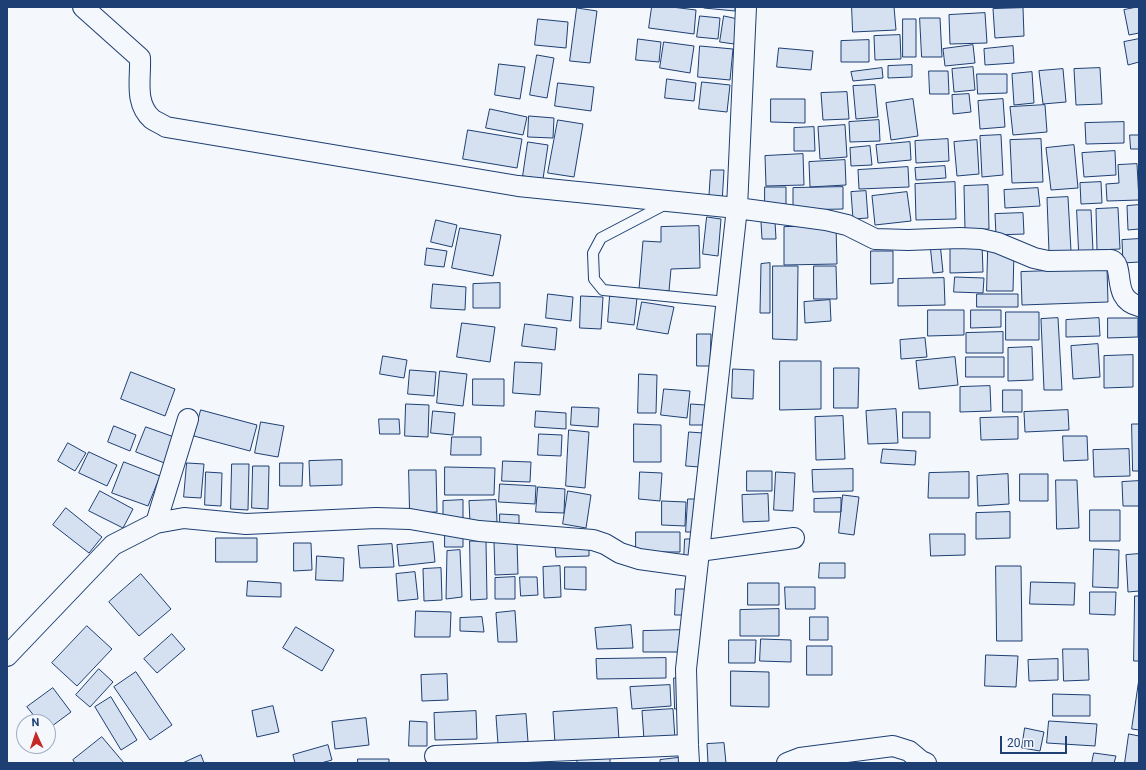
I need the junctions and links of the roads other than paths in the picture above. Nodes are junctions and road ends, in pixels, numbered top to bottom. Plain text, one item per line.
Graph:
1 (83, 7) edge
2 (746, 7) edge
3 (669, 202) junction
4 (737, 208) junction
5 (727, 302) junction
6 (1139, 306) edge
7 (188, 419) dead end
8 (156, 524) junction
9 (794, 538) dead end
10 (698, 559) junction
11 (7, 656) edge
12 (688, 754) edge
13 (435, 756) dead end
14 (787, 763) edge
15 (926, 763) edge

1 - 3 street
2 - 4 street
3 - 4 street
3 - 5 lane
4 - 5 street
4 - 6 street
5 - 10 street
7 - 8 street
8 - 10 street
8 - 11 street
9 - 10 street
10 - 12 street
12 - 13 street
14 - 15 street

